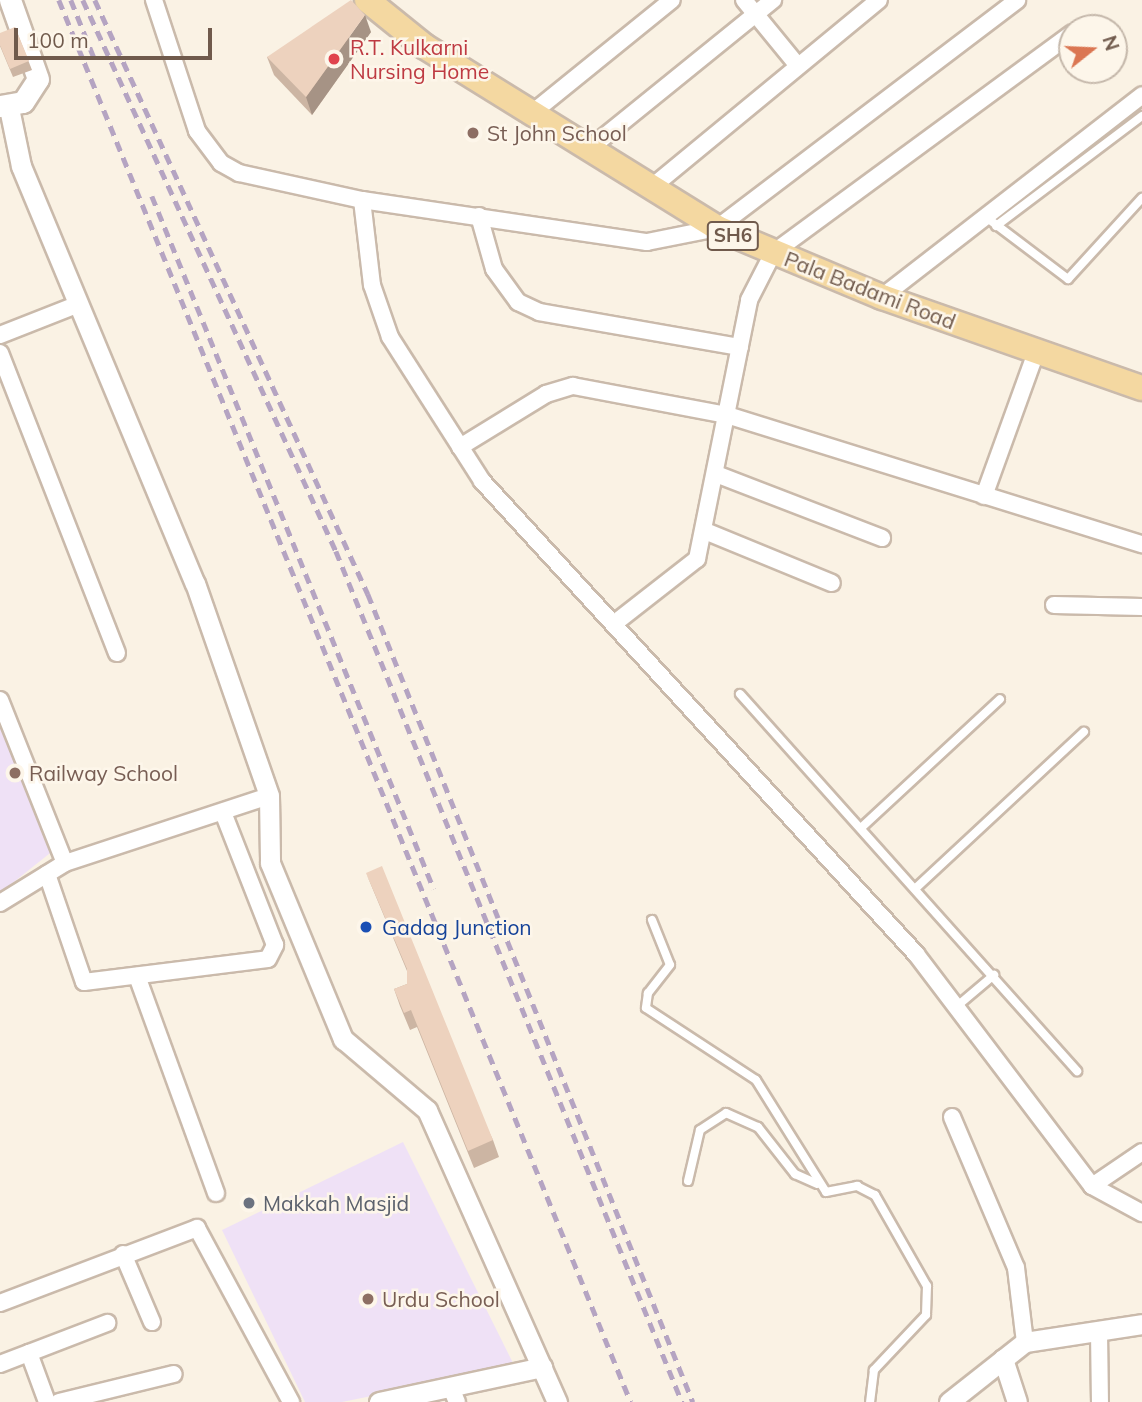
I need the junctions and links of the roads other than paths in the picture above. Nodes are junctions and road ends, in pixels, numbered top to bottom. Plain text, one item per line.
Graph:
1 (10, 0) edge
2 (154, 0) edge
3 (367, 0) edge
4 (671, 0) edge
5 (744, 0) edge
6 (773, 0) edge
7 (879, 0) edge
8 (1017, 0) edge
9 (756, 13) junction
10 (1058, 43) edge
11 (798, 66) junction
12 (1142, 95) edge
13 (4, 107) edge
14 (531, 114) junction
15 (1142, 116) edge
16 (589, 149) junction
17 (652, 187) junction
18 (1142, 198) edge
19 (362, 200) junction
20 (983, 215) junction
21 (479, 216) junction
22 (996, 226) junction
23 (717, 228) junction
24 (773, 253) junction
25 (882, 297) junction
26 (76, 305) junction
27 (0, 335) edge
28 (740, 347) junction
29 (1036, 352) junction
30 (0, 353) edge
31 (1142, 388) edge
32 (727, 415) junction
33 (460, 447) junction
34 (716, 474) junction
35 (984, 496) junction
36 (705, 531) junction
37 (882, 538) dead end
38 (1142, 544) edge
39 (832, 583) dead end
40 (1054, 605) dead end
41 (1142, 607) edge
42 (615, 623) junction
43 (117, 653) dead end
44 (740, 694) dead end
45 (1000, 699) dead end
46 (0, 701) edge
47 (1084, 732) dead end
48 (270, 796) junction
49 (223, 812) junction
50 (862, 827) junction
51 (65, 863) junction
52 (47, 874) junction
53 (916, 887) junction
54 (0, 903) edge
55 (652, 920) dead end
56 (994, 975) junction
57 (138, 976) junction
58 (956, 1007) junction
59 (1077, 1071) dead end
60 (952, 1117) dead end
61 (1142, 1152) edge
62 (688, 1181) dead end
63 (817, 1184) junction
64 (1092, 1186) junction
65 (216, 1193) dead end
66 (1142, 1213) edge
67 (123, 1254) junction
68 (0, 1303) edge
69 (152, 1322) dead end
70 (107, 1323) dead end
71 (1142, 1324) edge
72 (1099, 1332) junction
73 (1025, 1342) junction
74 (29, 1353) junction
75 (1003, 1359) junction
76 (0, 1364) edge
77 (542, 1367) junction
78 (174, 1374) dead end
79 (454, 1395) edge
80 (47, 1402) edge
81 (59, 1402) edge
82 (291, 1402) edge
83 (379, 1402) edge
84 (557, 1402) edge
85 (870, 1402) edge
86 (949, 1402) edge
87 (1017, 1402) edge
88 (1100, 1402) edge

1 - 13 main road
2 - 19 street
3 - 14 main road, Pala Badami Road / SH6
4 - 14 street
5 - 9 street
6 - 9 street
7 - 11 street
8 - 23 street
9 - 11 street
9 - 16 street
10 - 24 street
11 - 17 street
12 - 20 street
13 - 26 street
14 - 16 main road, Pala Badami Road / SH6
15 - 22 lane
16 - 17 main road, Pala Badami Road / SH6
17 - 23 main road, Pala Badami Road / SH6
18 - 22 lane
19 - 21 street
19 - 33 street
20 - 22 lane
20 - 25 street
21 - 23 street
21 - 28 street
23 - 24 main road, Pala Badami Road / SH6
24 - 25 main road, Pala Badami Road / SH6
24 - 28 street
25 - 29 main road, Pala Badami Road / SH6
26 - 27 street
26 - 48 street
28 - 32 street
29 - 31 main road, Pala Badami Road / SH6
29 - 35 street
30 - 43 street
32 - 33 street
32 - 34 street
32 - 35 street
33 - 42 street
34 - 36 street
34 - 37 street
35 - 38 street
36 - 39 street
36 - 42 street
40 - 41 street
42 - 58 street
44 - 50 lane
45 - 50 lane
46 - 51 street
47 - 53 lane
48 - 49 street
48 - 77 street
49 - 51 street
49 - 57 street
50 - 53 lane
51 - 52 street
52 - 54 street
52 - 57 street
53 - 56 lane
55 - 63 lane
56 - 58 lane
56 - 59 lane
57 - 65 street
58 - 64 street
60 - 73 street
61 - 64 street
62 - 63 lane
63 - 85 lane
64 - 66 street
67 - 68 street
67 - 69 street
67 - 82 street
70 - 74 street
71 - 72 street
72 - 73 street
72 - 88 street
73 - 75 street
74 - 76 street
74 - 80 street
75 - 86 street
75 - 87 street
77 - 79 street
77 - 84 street
78 - 81 street
79 - 83 street

